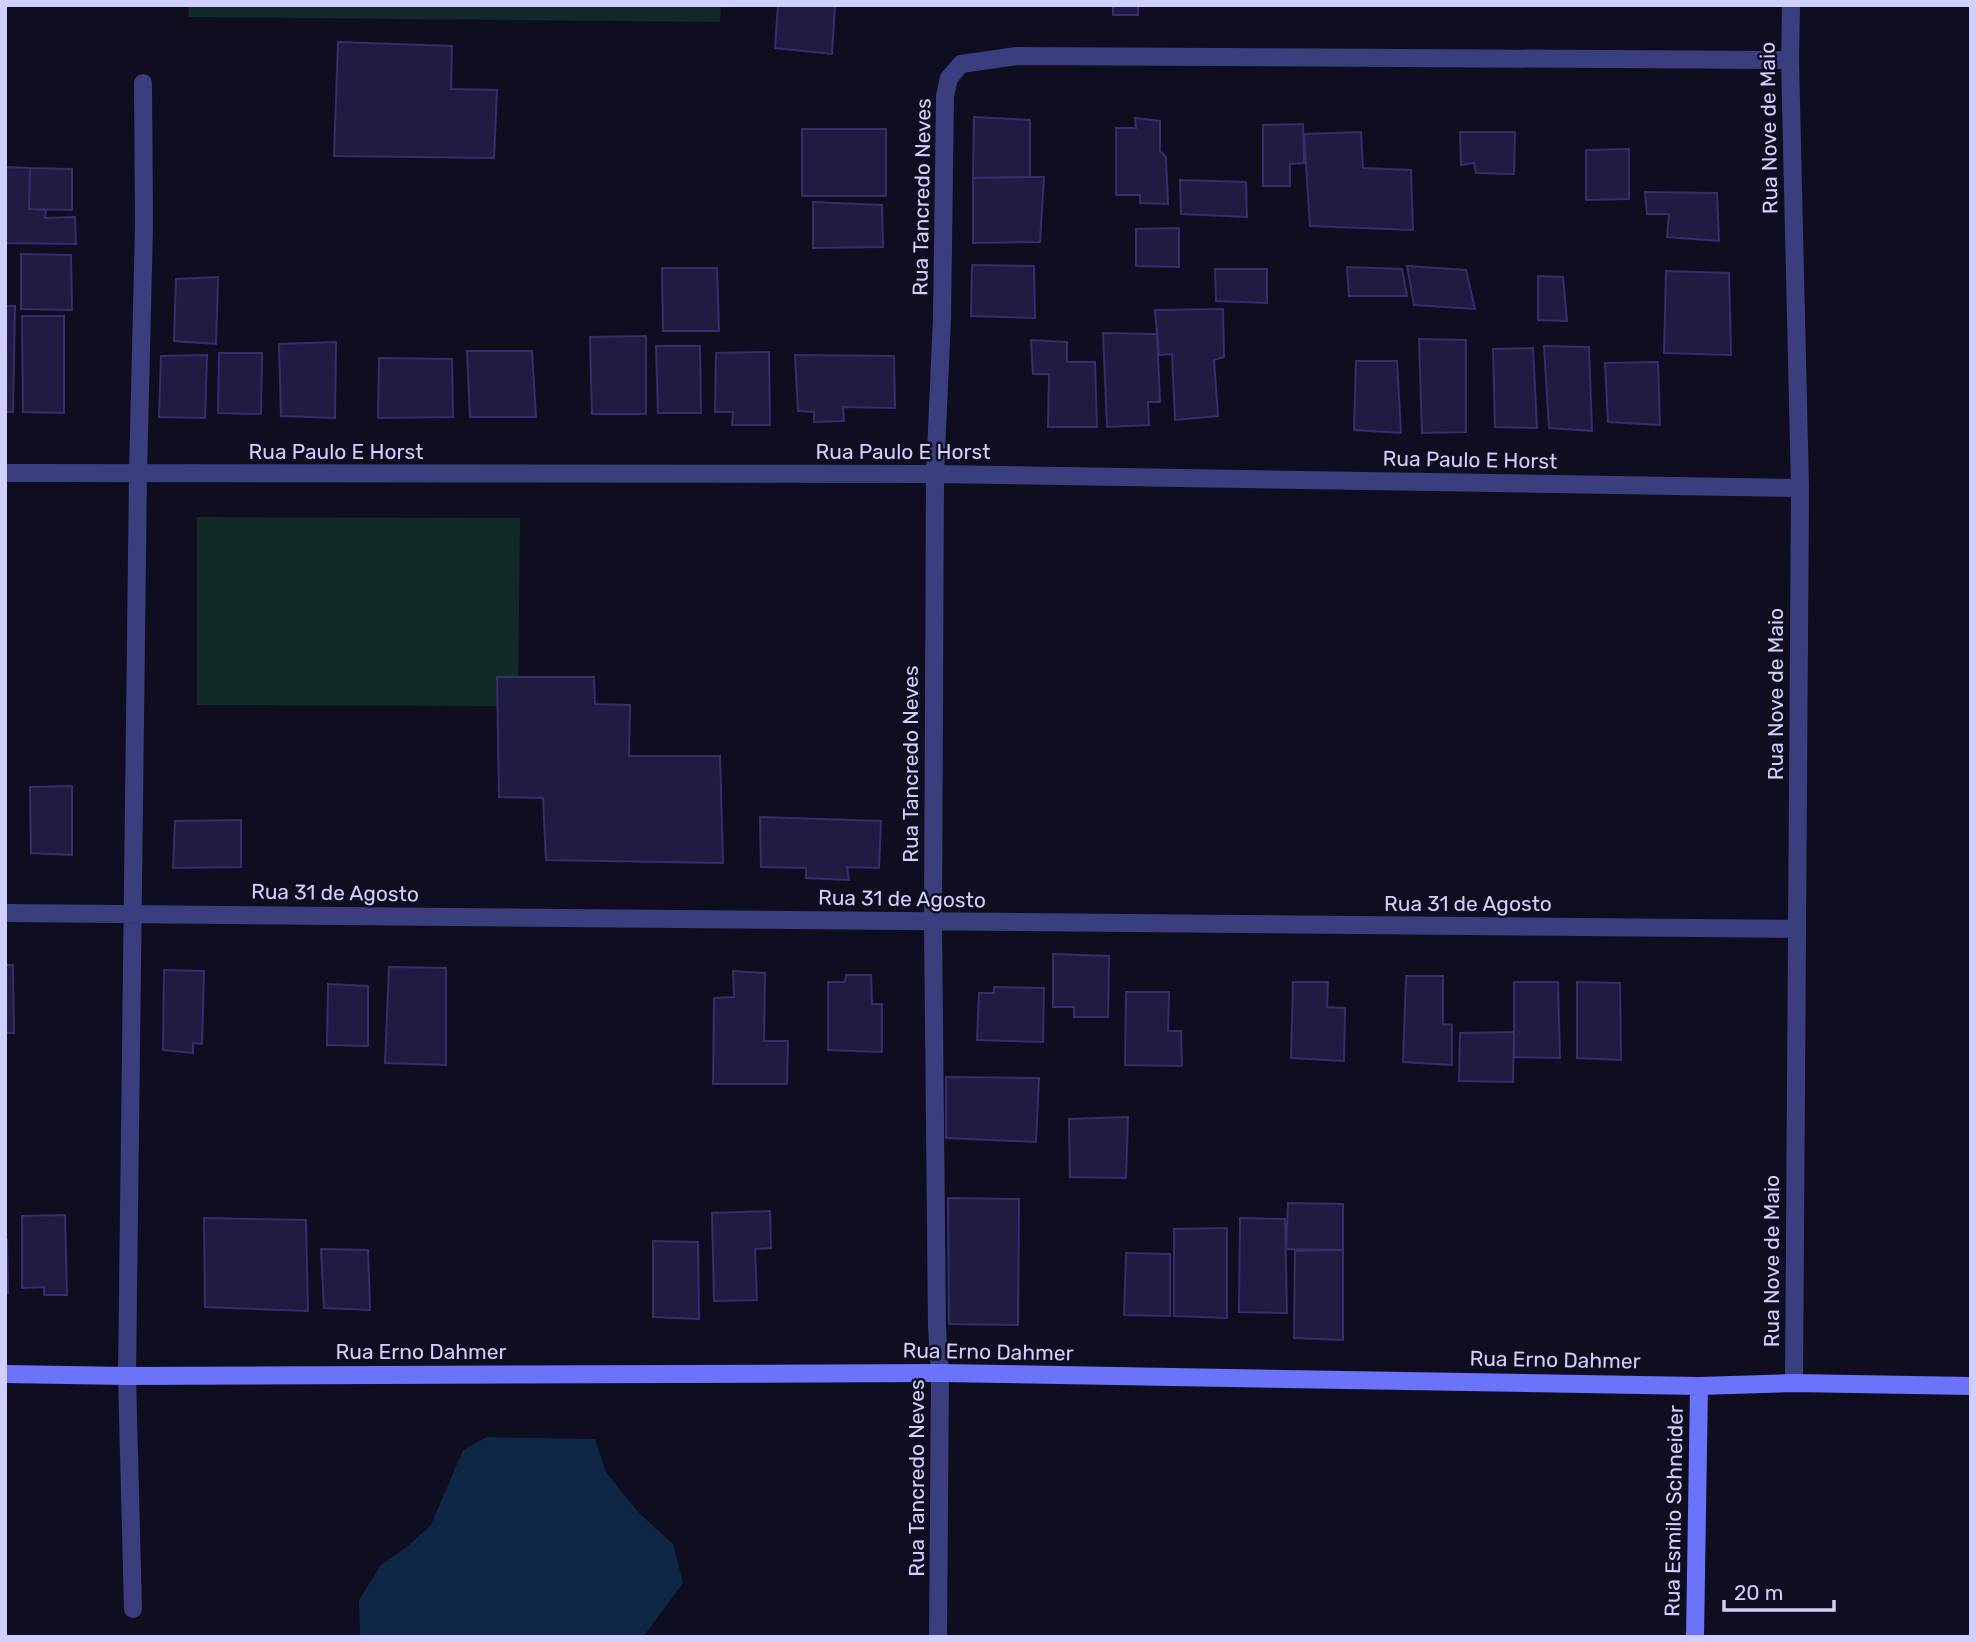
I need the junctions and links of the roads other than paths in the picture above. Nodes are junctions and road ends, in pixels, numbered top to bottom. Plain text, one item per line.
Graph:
1 (1791, 5) edge
2 (1790, 61) junction
3 (143, 83) dead end
4 (5, 473) edge
5 (935, 474) junction
6 (138, 475) junction
7 (1800, 488) junction
8 (5, 913) edge
9 (133, 914) junction
10 (933, 922) junction
11 (1797, 929) junction
12 (940, 1373) junction
13 (5, 1374) edge
14 (127, 1376) junction
15 (1794, 1383) junction
16 (1699, 1386) junction
17 (1971, 1386) edge
18 (133, 1609) dead end
19 (938, 1637) edge
20 (1695, 1637) edge

1 - 2 street, Rua Nove de Maio
2 - 5 street, Rua Tancredo Neves
2 - 7 street, Rua Nove de Maio
3 - 6 street
4 - 6 street, Rua Paulo E Horst
5 - 6 street, Rua Paulo E Horst
5 - 7 street, Rua Paulo E Horst
5 - 10 street, Rua Tancredo Neves
6 - 9 street
7 - 11 street, Rua Nove de Maio
8 - 9 street, Rua 31 de Agosto
9 - 10 street, Rua 31 de Agosto
9 - 14 street
10 - 11 street, Rua 31 de Agosto
10 - 12 street, Rua Tancredo Neves
11 - 15 street, Rua Nove de Maio
12 - 14 street, Rua Erno Dahmer
12 - 16 street, Rua Erno Dahmer
12 - 19 street, Rua Tancredo Neves
13 - 14 street, Rua Erno Dahmer
14 - 18 street
15 - 16 street, Rua Erno Dahmer
15 - 17 street, Rua Erno Dahmer
16 - 20 street, Rua Esmilo Schneider

